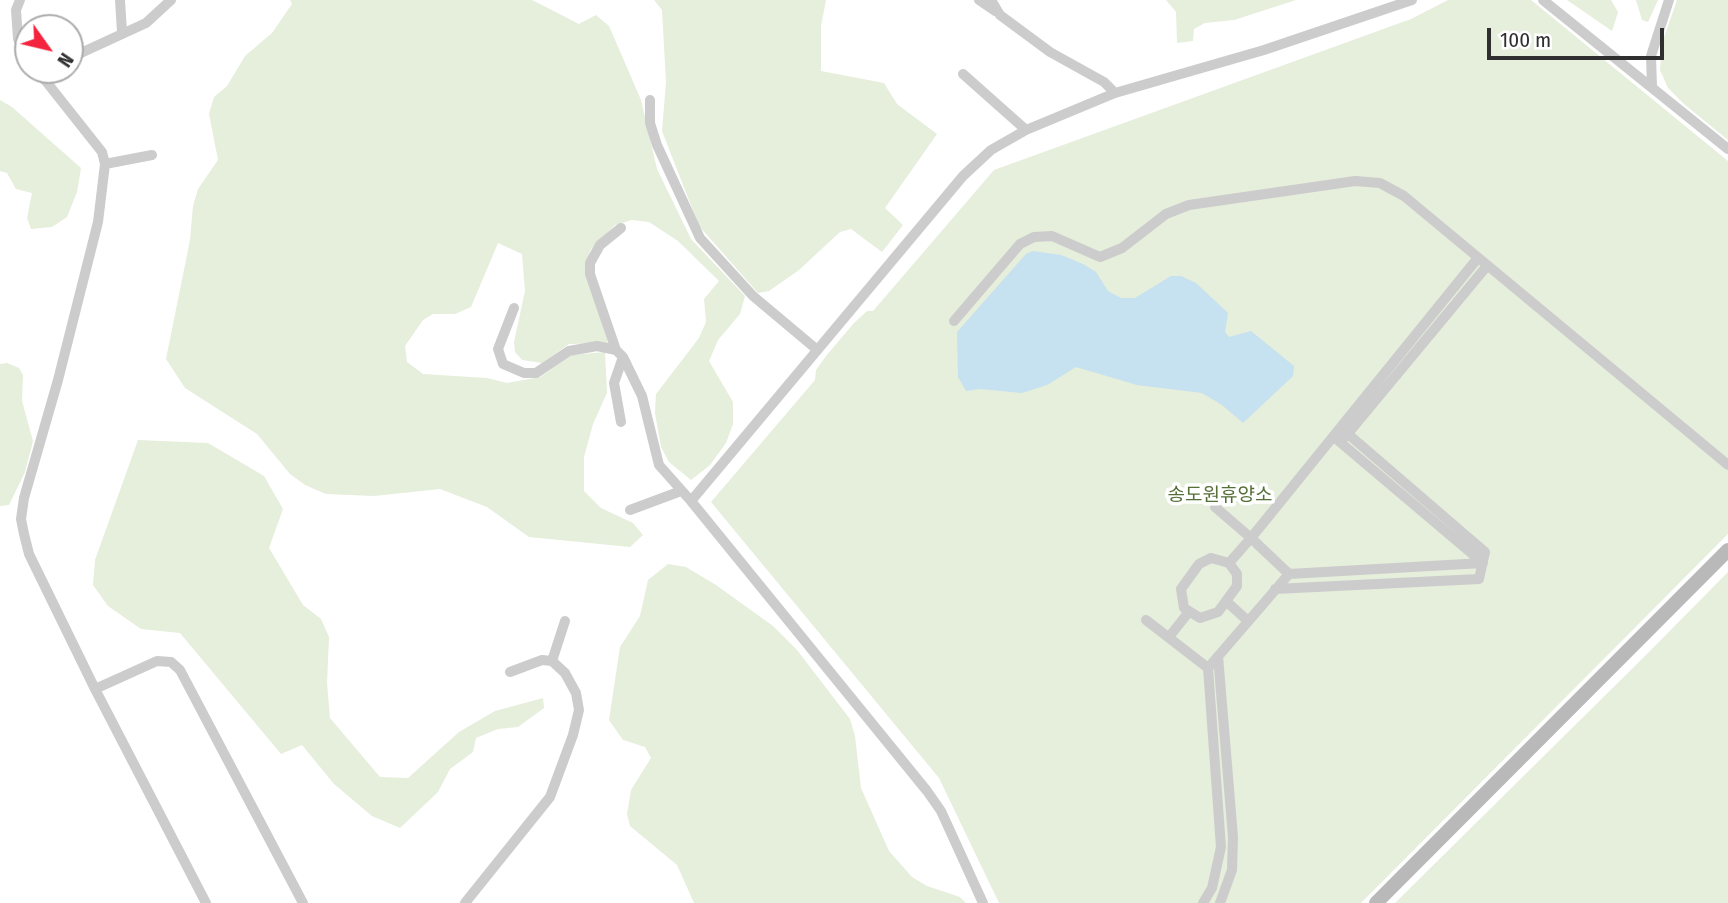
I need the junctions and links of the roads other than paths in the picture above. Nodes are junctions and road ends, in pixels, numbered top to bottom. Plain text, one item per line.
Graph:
1 (120, 0) edge
2 (171, 0) edge
3 (979, 0) edge
4 (991, 0) edge
5 (1412, 0) edge
6 (1544, 0) edge
7 (1669, 0) edge
8 (1000, 15) junction
9 (122, 33) junction
10 (84, 51) edge
11 (963, 74) dead end
12 (52, 84) edge
13 (1653, 87) junction
14 (1115, 93) junction
15 (650, 100) dead end
16 (1026, 130) junction
17 (1728, 149) edge
18 (152, 155) dead end
19 (105, 164) junction
20 (621, 228) dead end
21 (1482, 263) junction
22 (514, 308) dead end
23 (954, 321) dead end
24 (815, 348) junction
25 (619, 354) junction
26 (621, 422) dead end
27 (1341, 435) junction
28 (1728, 465) edge
29 (681, 491) junction
30 (691, 501) junction
31 (1215, 507) dead end
32 (630, 510) dead end
33 (1251, 538) junction
34 (1728, 550) edge
35 (1229, 563) junction
36 (1483, 563) junction
37 (1181, 565) dead end
38 (1192, 573) junction
39 (1289, 574) junction
40 (1275, 589) junction
41 (1227, 602) junction
42 (1188, 613) junction
43 (1146, 620) dead end
44 (565, 621) dead end
45 (1248, 621) junction
46 (1169, 637) junction
47 (1218, 656) junction
48 (552, 661) junction
49 (1208, 668) junction
50 (510, 671) dead end
51 (95, 689) junction
52 (206, 903) edge
53 (303, 903) edge
54 (465, 903) edge
55 (983, 903) edge
56 (1203, 903) edge
57 (1220, 903) edge
58 (1376, 903) edge

1 - 9 street
2 - 9 street
3 - 8 street
4 - 8 street
5 - 14 street
6 - 13 street
7 - 13 street
8 - 14 street
9 - 10 street
11 - 16 street
12 - 19 street
13 - 17 street
14 - 16 street
15 - 24 street
16 - 24 street
18 - 19 street
19 - 51 street
20 - 25 street
21 - 23 street
21 - 27 street
21 - 28 street
22 - 25 street
24 - 30 street
25 - 26 street
25 - 29 street
27 - 33 street
27 - 36 street
29 - 30 street
29 - 32 street
30 - 55 street
31 - 33 street
33 - 35 street
33 - 39 street
34 - 58 main road
35 - 38 street
35 - 41 street
36 - 39 street
36 - 40 street
37 - 38 street
38 - 42 street
39 - 40 street
40 - 45 street
41 - 42 street
41 - 45 street
42 - 46 street
43 - 46 street
44 - 48 street
45 - 47 street
46 - 49 street
47 - 49 street
47 - 57 street
48 - 50 street
48 - 54 street
49 - 56 street
51 - 52 street
51 - 53 street

